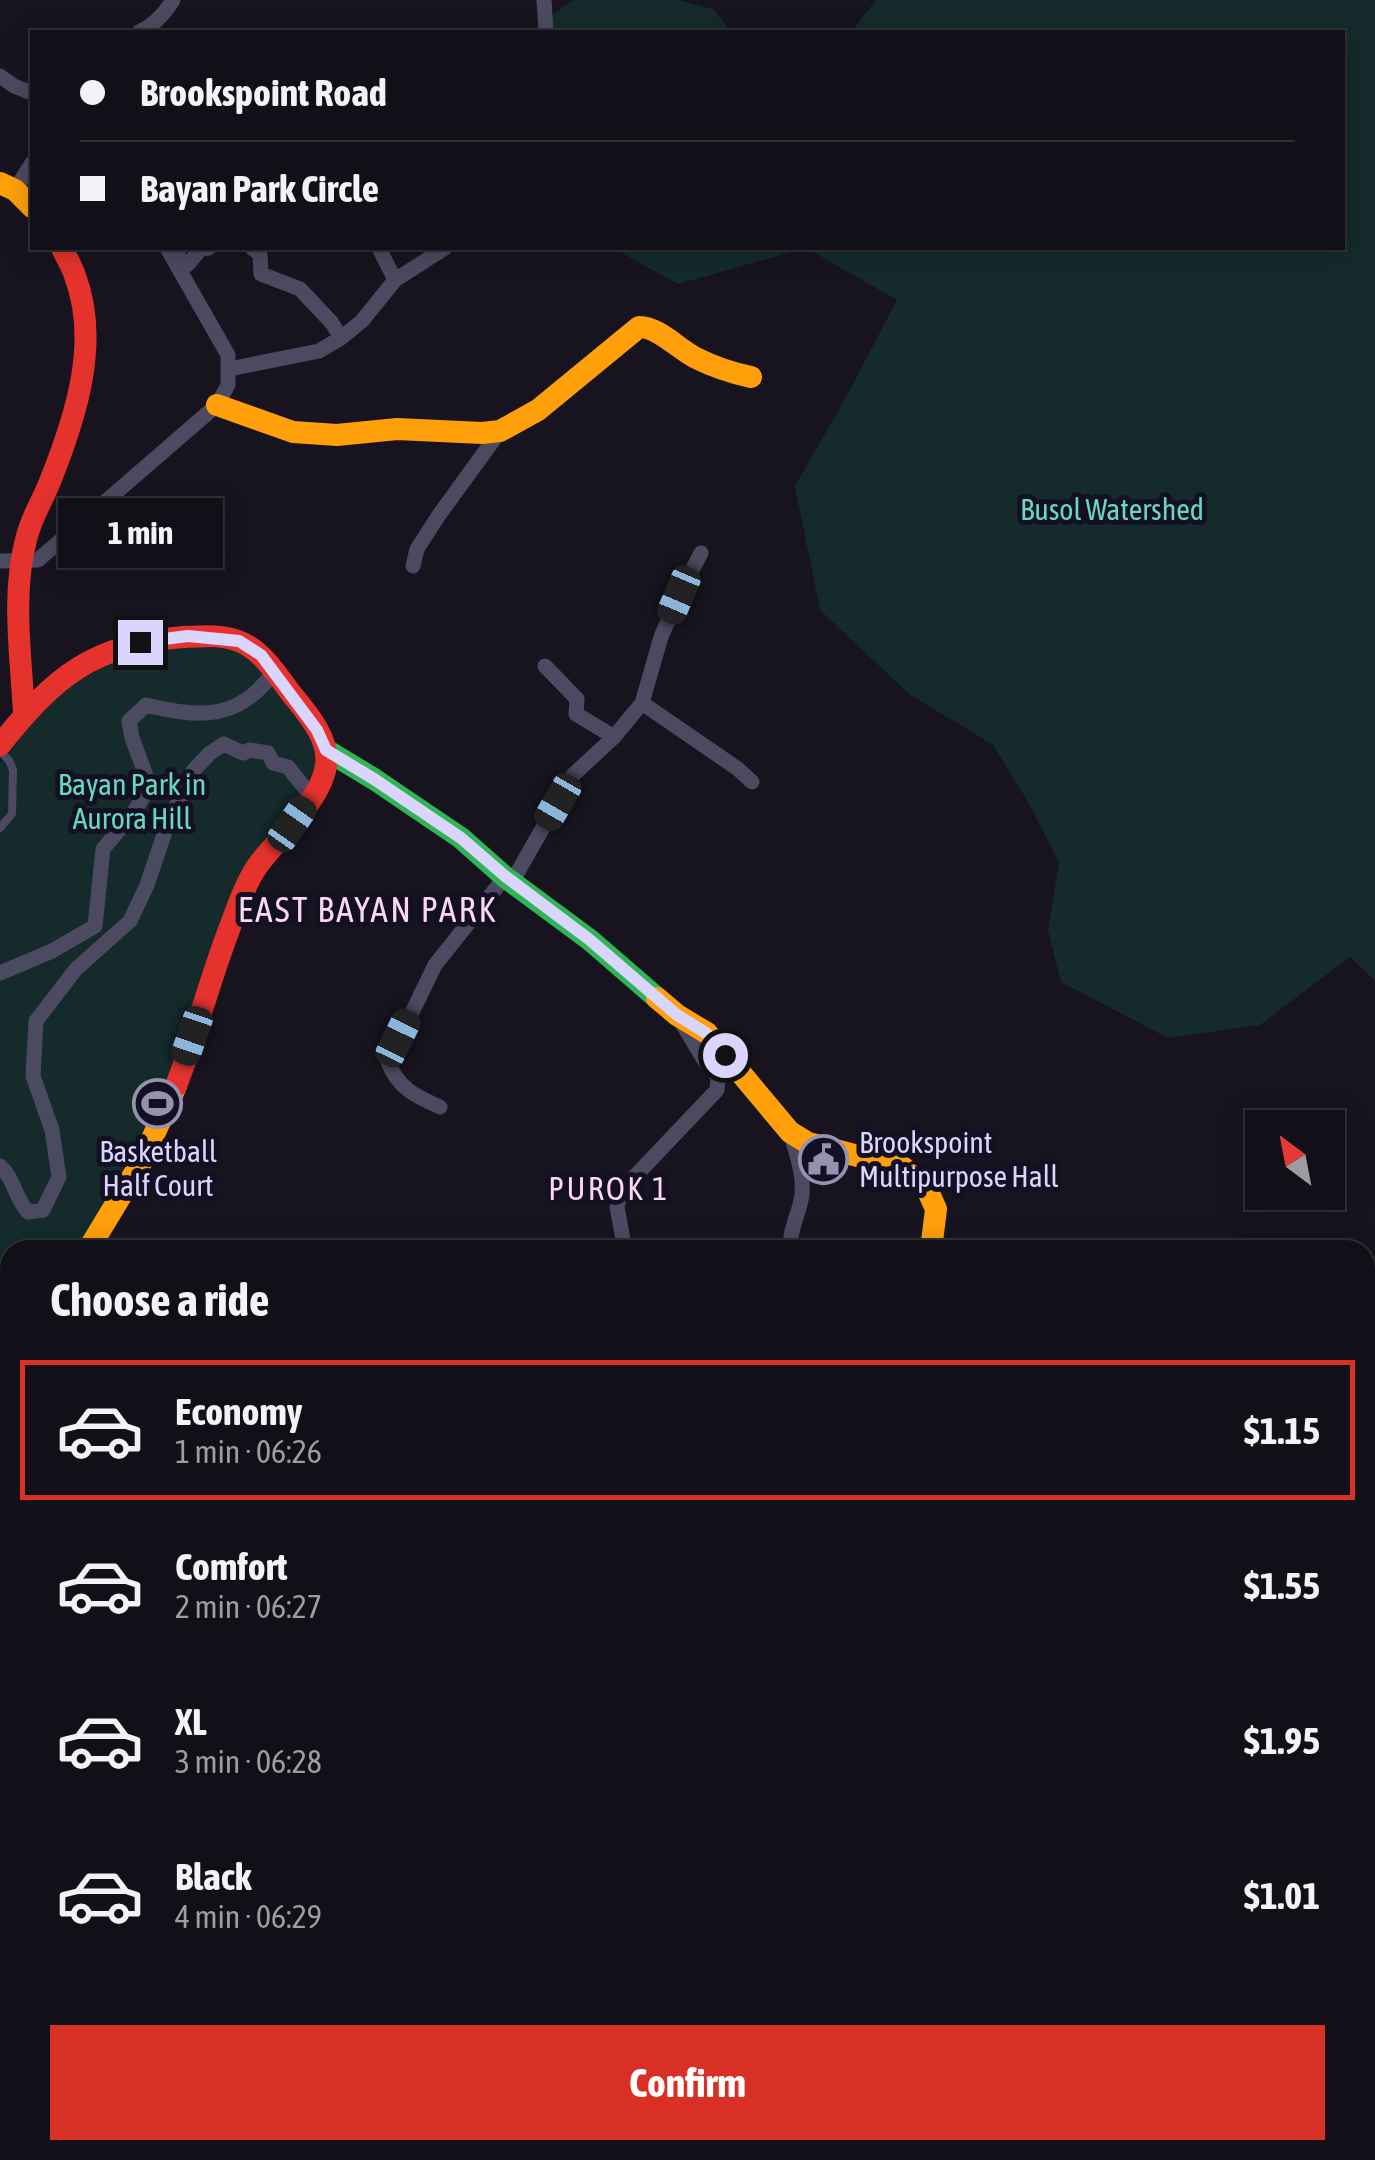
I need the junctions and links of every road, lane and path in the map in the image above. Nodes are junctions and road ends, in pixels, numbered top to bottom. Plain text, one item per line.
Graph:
1 (173, 0) edge
2 (544, 0) edge
3 (144, 30) edge
4 (546, 30) edge
5 (0, 76) edge
6 (30, 92) edge
7 (30, 166) edge
8 (16, 193) edge
9 (63, 250) edge
10 (169, 250) edge
11 (180, 250) edge
12 (199, 250) edge
13 (255, 250) edge
14 (380, 250) edge
15 (442, 250) edge
16 (187, 273) junction
17 (395, 280) junction
18 (341, 338) junction
19 (229, 369) junction
20 (751, 377) dead end
21 (216, 405) junction
22 (500, 431) junction
23 (701, 553) dead end
24 (12, 560) edge
25 (412, 566) dead end
26 (545, 666) dead end
27 (274, 671) junction
28 (642, 703) junction
29 (24, 713) junction
30 (614, 738) junction
31 (0, 749) edge
32 (326, 750) junction
33 (752, 782) dead end
34 (311, 796) junction
35 (0, 828) edge
36 (508, 879) junction
37 (0, 972) edge
38 (677, 1015) junction
39 (440, 1107) dead end
40 (790, 1132) junction
41 (0, 1166) edge
42 (95, 1240) edge
43 (623, 1240) edge
44 (791, 1240) edge
45 (932, 1240) edge

1 - 3 street
2 - 4 street
5 - 6 street
7 - 8 street
9 - 24 street
10 - 16 street
11 - 16 lane
12 - 16 street
13 - 18 street
14 - 17 street
15 - 17 street
16 - 19 street
17 - 18 street
18 - 19 street
19 - 21 street
20 - 22 street
21 - 22 street
21 - 24 street
22 - 25 street
23 - 28 street
24 - 29 street
26 - 30 street
27 - 29 street
27 - 32 street
27 - 37 street
28 - 30 street
28 - 33 street
29 - 31 street
30 - 36 street
31 - 35 lane
32 - 34 street
32 - 36 street
34 - 41 street
34 - 42 street
36 - 38 street
36 - 39 street
38 - 40 street
38 - 43 street
40 - 44 street
40 - 45 street

